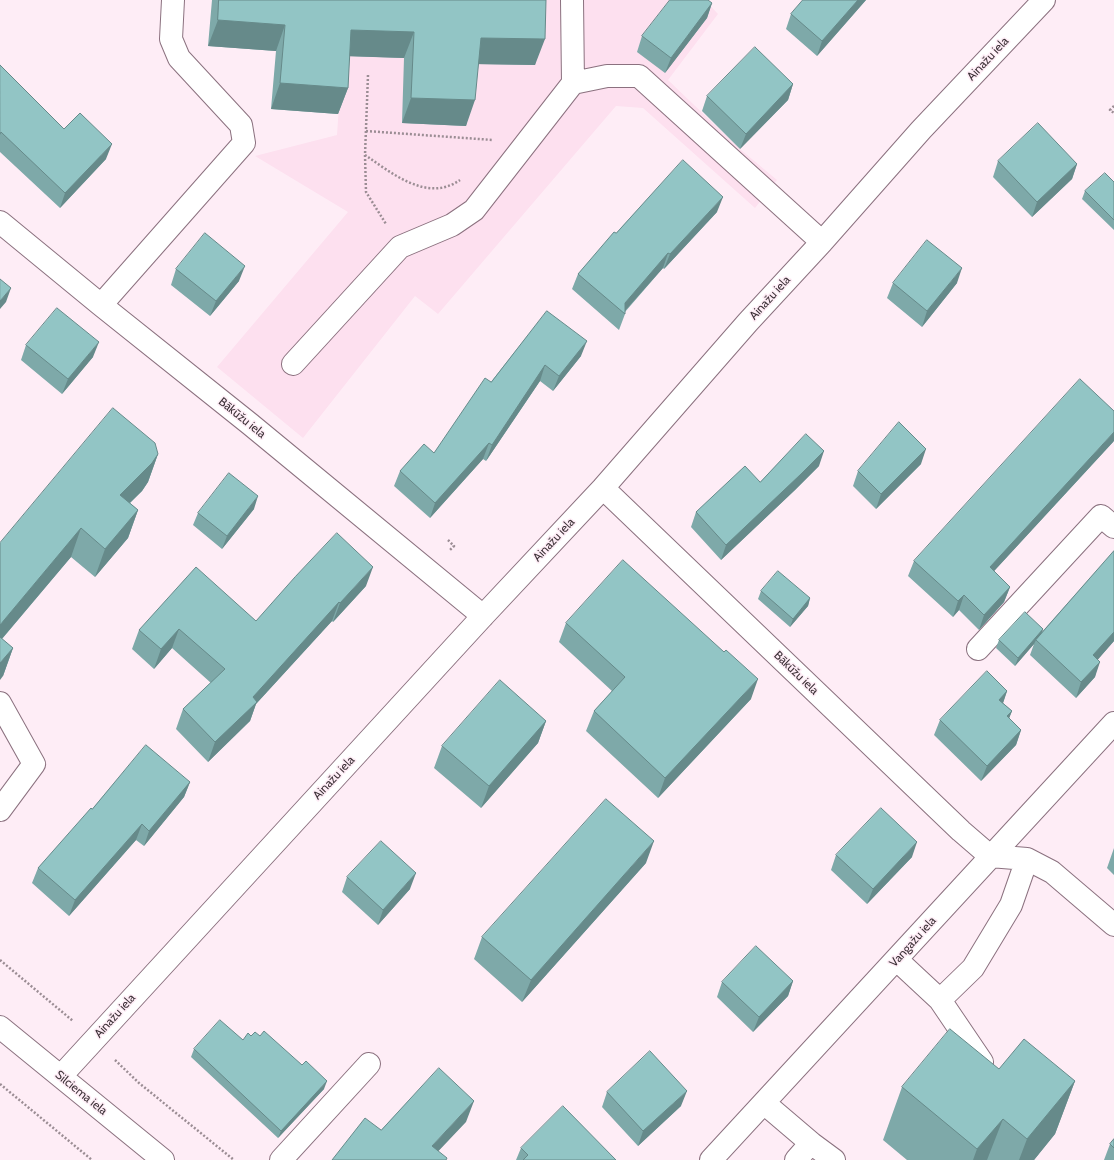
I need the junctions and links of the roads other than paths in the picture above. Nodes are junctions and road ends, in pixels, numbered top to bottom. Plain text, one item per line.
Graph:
1 (173, 0) edge
2 (572, 0) edge
3 (1044, 0) edge
4 (573, 83) junction
5 (0, 222) edge
6 (822, 242) junction
7 (101, 305) junction
8 (294, 364) dead end
9 (603, 488) junction
10 (1114, 528) edge
11 (483, 616) junction
12 (978, 649) dead end
13 (0, 703) edge
14 (1114, 723) edge
15 (0, 810) edge
16 (990, 856) junction
17 (1027, 859) junction
18 (1114, 925) edge
19 (896, 960) junction
20 (940, 1000) junction
21 (0, 1027) edge
22 (982, 1062) edge
23 (369, 1064) dead end
24 (61, 1076) junction
25 (764, 1103) junction
26 (811, 1143) junction
27 (162, 1160) edge
28 (281, 1160) edge
29 (711, 1160) edge
30 (796, 1160) edge
31 (834, 1160) edge

1 - 7 street
2 - 4 street
3 - 6 street, Ainažu iela
4 - 6 street
4 - 8 street
5 - 7 street, Bākūžu iela
6 - 9 street, Ainažu iela
7 - 11 street, Bākūžu iela
9 - 11 street, Ainažu iela
9 - 16 street, Bākūžu iela
10 - 12 street
11 - 24 street, Ainažu iela
13 - 15 street
14 - 16 street, Vangažu iela
16 - 17 street
16 - 19 street, Vangažu iela
17 - 18 street
17 - 20 street
19 - 20 street
19 - 25 street, Vangažu iela
20 - 22 street
21 - 24 street, Silciema iela
23 - 28 street
24 - 27 street, Silciema iela
25 - 26 street
25 - 29 street, Vangažu iela
26 - 30 street
26 - 31 street

